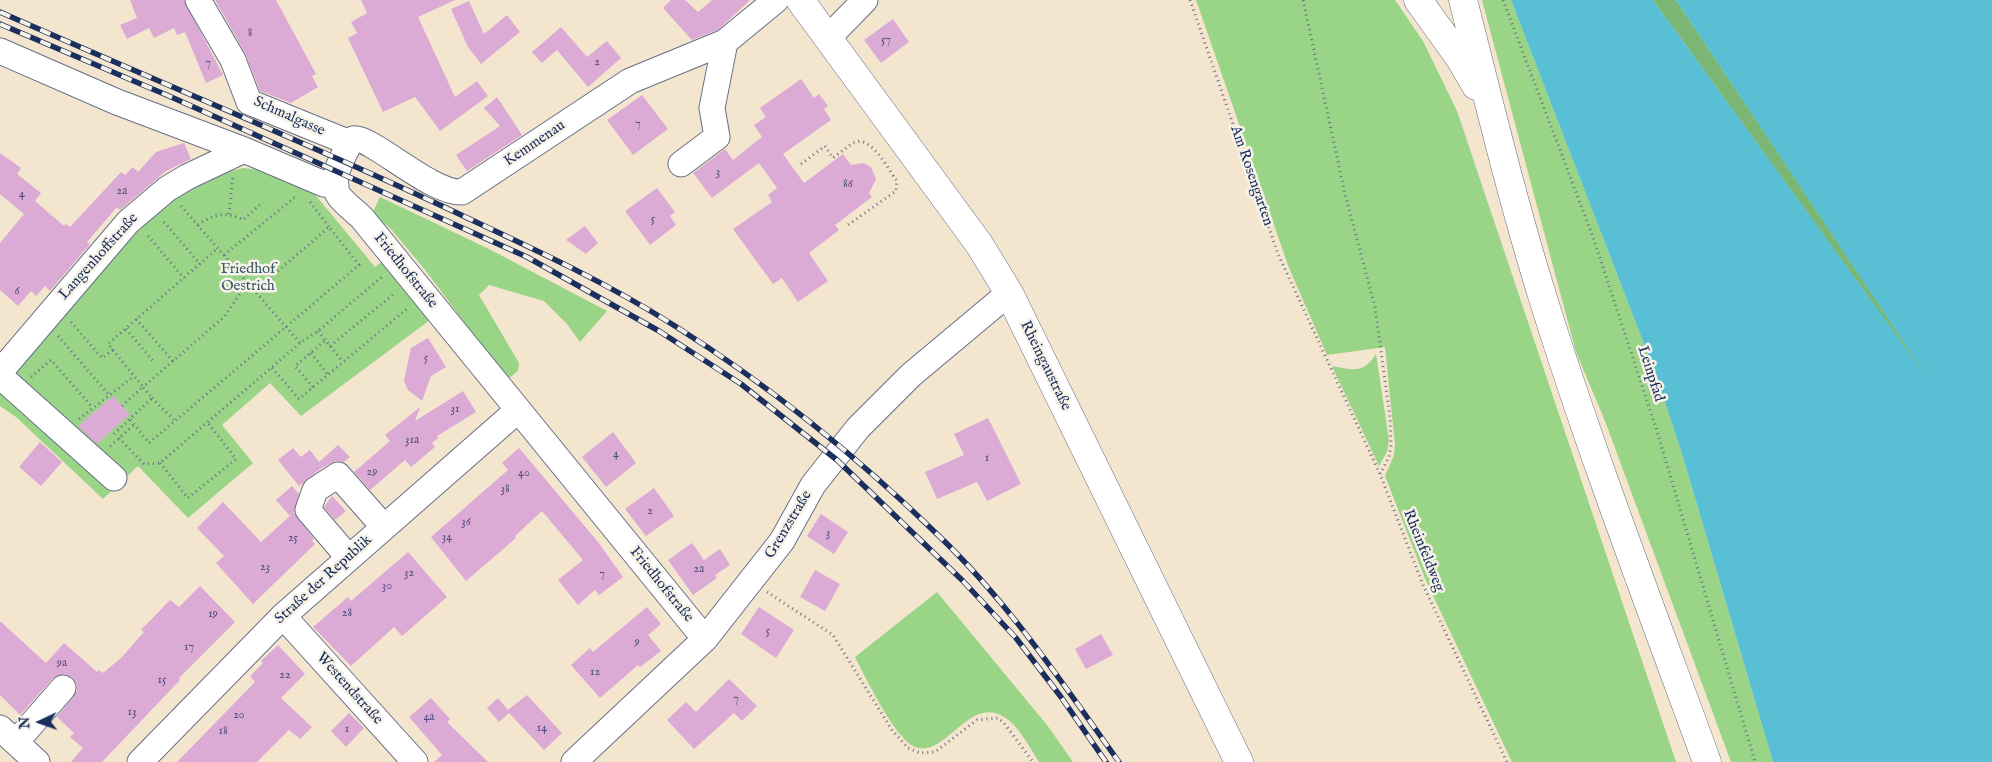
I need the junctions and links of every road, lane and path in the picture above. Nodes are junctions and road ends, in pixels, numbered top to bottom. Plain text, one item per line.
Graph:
1 (198, 0) edge
2 (776, 0) edge
3 (800, 0) edge
4 (865, 0) edge
5 (1190, 0) edge
6 (1303, 0) edge
7 (1418, 0) edge
8 (1464, 0) edge
9 (1503, 0) edge
10 (828, 38) junction
11 (725, 42) junction
12 (0, 51) edge
13 (1491, 112) junction
14 (350, 143) junction
15 (237, 154) junction
16 (681, 164) dead end
17 (800, 164) dead end
18 (336, 185) junction
19 (263, 202) dead end
20 (175, 203) junction
21 (229, 214) junction
22 (170, 217) dead end
23 (164, 222) junction
24 (198, 225) junction
25 (158, 227) dead end
26 (329, 227) junction
27 (845, 227) dead end
28 (153, 231) dead end
29 (148, 236) junction
30 (142, 241) dead end
31 (218, 248) junction
32 (224, 255) junction
33 (200, 264) junction
34 (389, 273) junction
35 (184, 278) junction
36 (248, 282) junction
37 (391, 287) dead end
38 (255, 291) junction
39 (395, 292) junction
40 (1009, 293) junction
41 (400, 298) dead end
42 (404, 303) dead end
43 (136, 319) junction
44 (64, 325) dead end
45 (287, 327) junction
46 (126, 329) junction
47 (318, 331) junction
48 (59, 332) dead end
49 (326, 340) junction
50 (300, 343) junction
51 (330, 346) junction
52 (1321, 347) joint
53 (113, 350) junction
54 (311, 352) junction
55 (153, 361) dead end
56 (173, 361) junction
57 (343, 362) junction
58 (272, 368) junction
59 (328, 375) junction
60 (134, 376) junction
61 (5, 380) edge
62 (143, 387) junction
63 (313, 387) junction
64 (110, 396) junction
65 (152, 398) junction
66 (122, 406) dead end
67 (518, 410) junction
68 (130, 420) junction
69 (175, 421) junction
70 (208, 423) junction
71 (134, 425) junction
72 (114, 434) dead end
73 (119, 438) junction
74 (95, 460) junction
75 (160, 463) junction
76 (1380, 474) junction
77 (114, 478) dead end
78 (383, 526) junction
79 (349, 558) junction
80 (752, 582) junction
81 (284, 616) junction
82 (705, 639) junction
83 (63, 688) dead end
84 (8, 735) edge
85 (37, 762) edge
86 (140, 762) edge
87 (415, 762) edge
88 (574, 762) edge
89 (1033, 762) edge
90 (1239, 762) edge
91 (1507, 762) edge
92 (1707, 762) edge
93 (1755, 762) edge

1 - 14 street, Schmalgasse
2 - 11 street, Kemmenau
3 - 10 main road, Rheingaustraße
4 - 10 street
5 - 52 path, Am Rosengarten
6 - 76 path
7 - 13 main road
8 - 13 main road
9 - 93 path, Leinpfad
10 - 40 main road, Rheingaustraße
11 - 14 street, Kemmenau
11 - 16 street
12 - 15 street
13 - 92 main road
14 - 18 street
15 - 18 street
15 - 20 street, Langenhoffstraße
15 - 21 path
17 - 27 path
18 - 34 street, Friedhofstraße
19 - 21 path
20 - 24 path
20 - 61 street, Langenhoffstraße
21 - 24 path
22 - 23 path
23 - 25 path
23 - 33 path
24 - 31 path
26 - 32 path
26 - 38 path
26 - 45 path
28 - 29 path
29 - 30 path
29 - 35 path
31 - 32 path
31 - 33 path
32 - 36 path
33 - 35 path
34 - 47 path
34 - 67 street, Friedhofstraße
35 - 43 path
36 - 38 path
36 - 56 path
37 - 39 path
38 - 45 path
39 - 41 path
39 - 51 path
40 - 80 street, Grenzstraße
40 - 90 main road, Rheingaustraße
42 - 57 path
43 - 46 path
43 - 56 path
44 - 53 path
45 - 50 path
45 - 69 path
46 - 53 path
46 - 55 path
47 - 49 path
47 - 50 path
48 - 64 path
49 - 51 path
49 - 54 path
50 - 58 path
51 - 57 path
52 - 76 path, Rheinfeldweg
53 - 60 path
54 - 59 path
54 - 63 path
56 - 62 path
57 - 59 path
58 - 63 path
58 - 70 path
59 - 63 path
60 - 62 path
60 - 64 path
61 - 64 path
61 - 74 street
62 - 65 path
62 - 66 path
65 - 68 path
65 - 69 path
67 - 78 street, Straße der Republik
67 - 82 street, Friedhofstraße
68 - 71 path
68 - 72 path
69 - 71 path
70 - 75 path
70 - 75 path
71 - 73 path
73 - 74 path
73 - 75 path
74 - 77 street
76 - 91 path, Rheinfeldweg
78 - 79 street, Straße der Republik
78 - 79 street
79 - 81 street, Straße der Republik
80 - 82 street, Grenzstraße
80 - 89 path
81 - 86 street, Straße der Republik
81 - 87 street, Westendstraße
82 - 88 street, Grenzstraße
83 - 84 street
84 - 85 street

